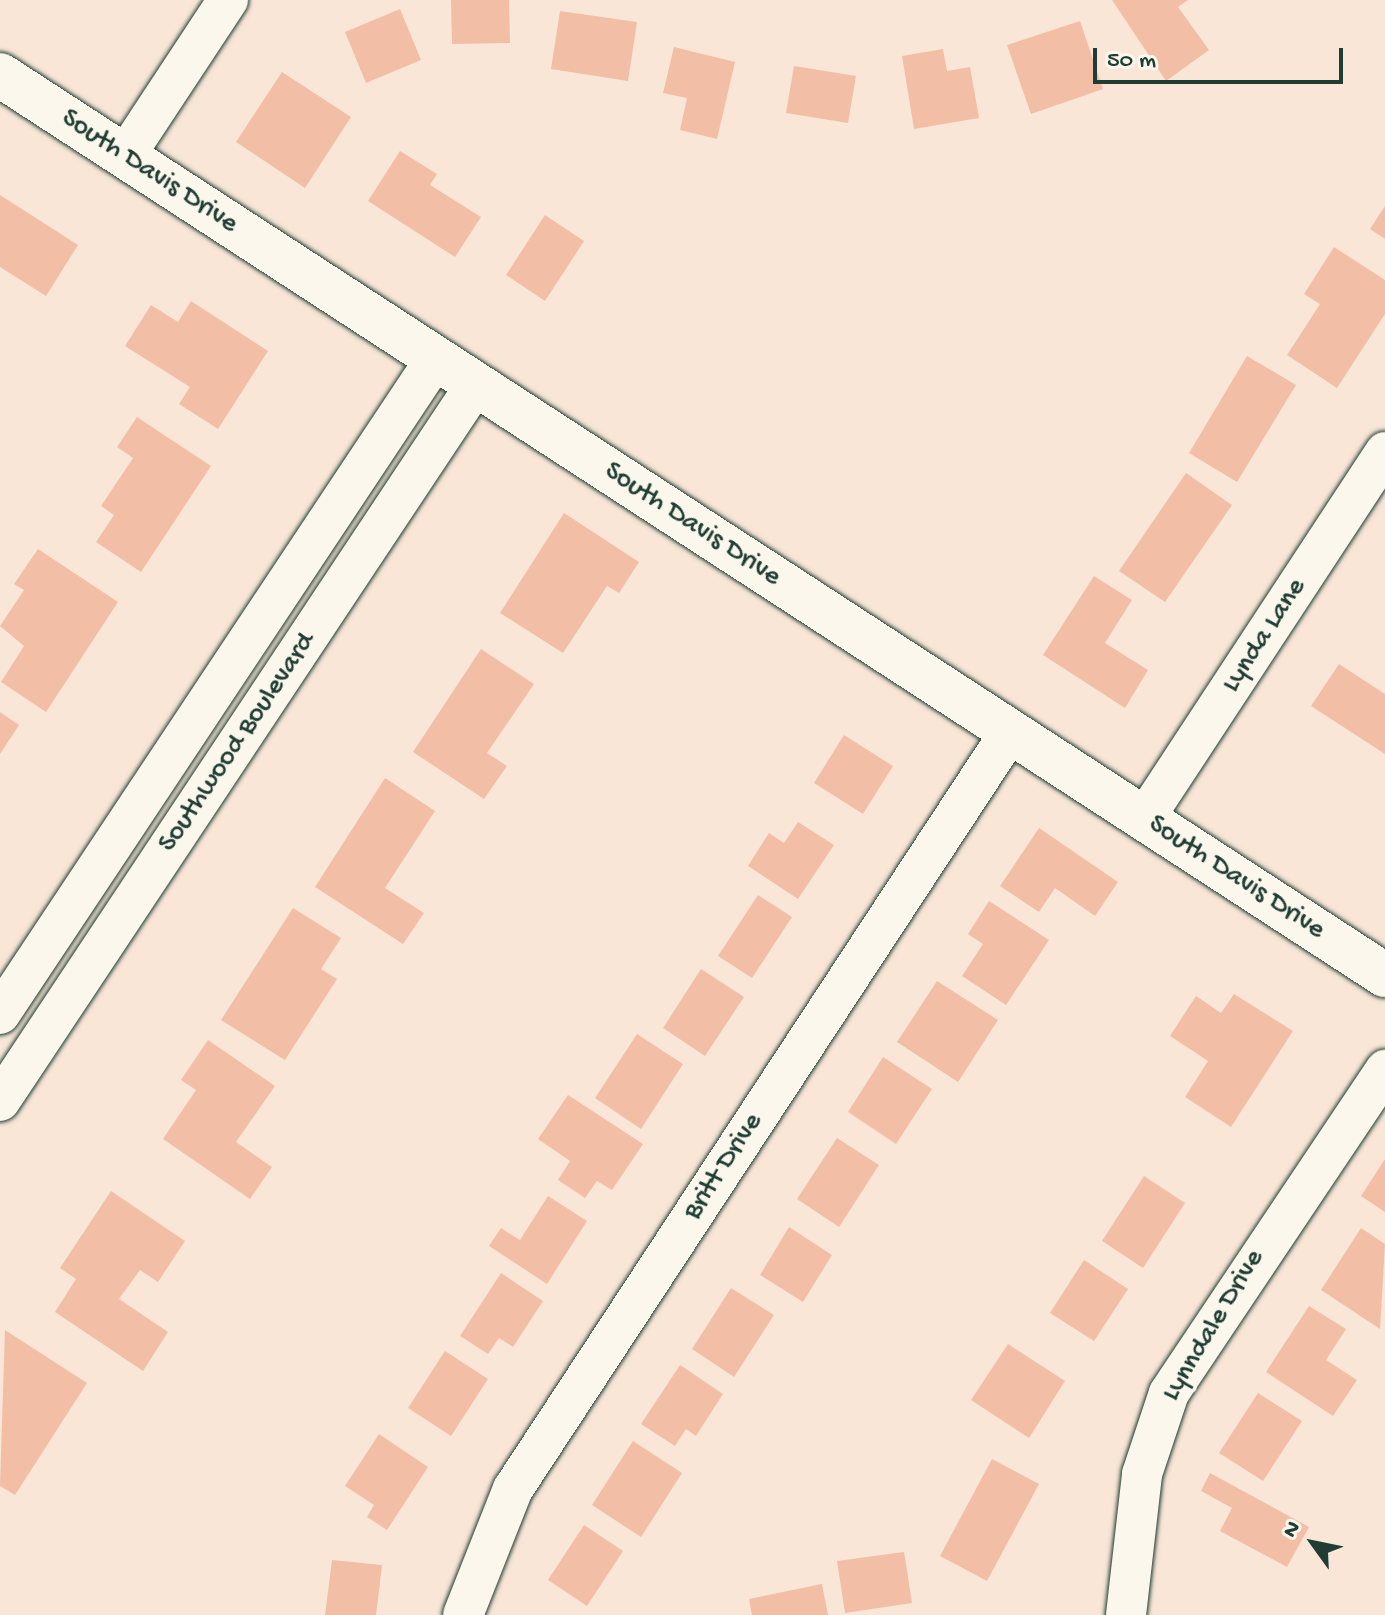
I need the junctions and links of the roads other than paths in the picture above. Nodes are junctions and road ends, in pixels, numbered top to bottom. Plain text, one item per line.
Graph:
1 (228, 0) edge
2 (0, 75) edge
3 (125, 156) junction
4 (436, 358) junction
5 (476, 384) junction
6 (1385, 452) edge
7 (1010, 732) junction
8 (1144, 819) junction
9 (1385, 975) edge
10 (0, 1014) edge
11 (1385, 1070) edge
12 (0, 1101) edge
13 (463, 1615) edge
14 (1126, 1615) edge

1 - 3 street
2 - 3 street, South Davis Drive
3 - 4 street, South Davis Drive
4 - 5 street, South Davis Drive
4 - 10 street, Southwood Boulevard
5 - 7 street, South Davis Drive
5 - 12 street, Southwood Boulevard
6 - 8 street, Lynda Lane
7 - 8 street, South Davis Drive
7 - 13 street, Britt Drive
8 - 9 street, South Davis Drive
11 - 14 street, Lynndale Drive

